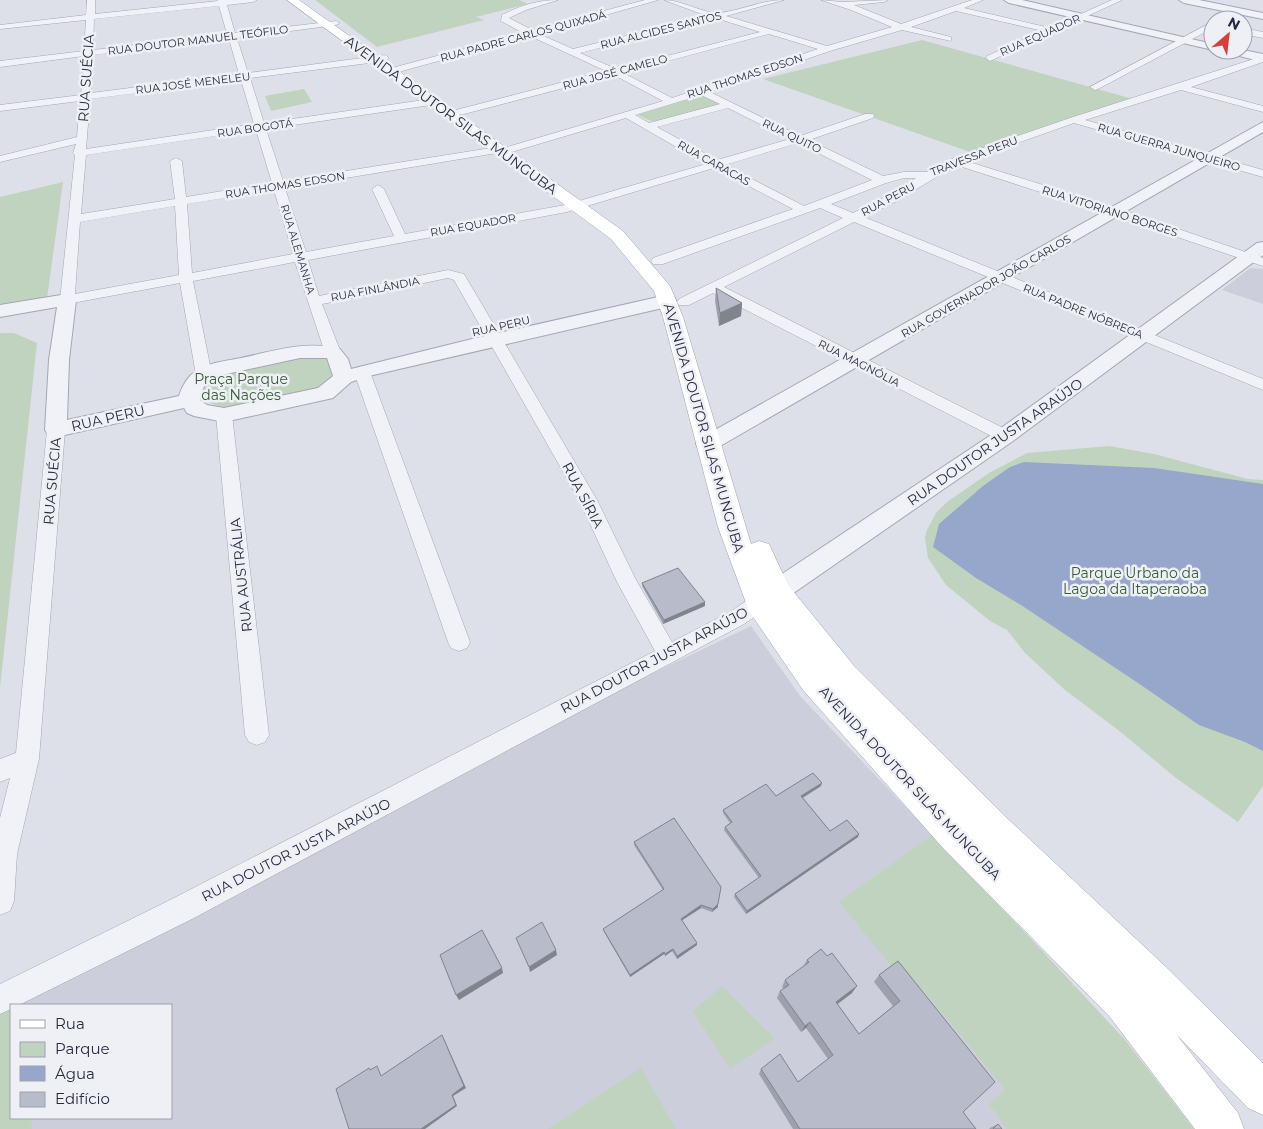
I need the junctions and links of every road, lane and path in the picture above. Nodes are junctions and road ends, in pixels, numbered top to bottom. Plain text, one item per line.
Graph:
1 (91, 0) edge
2 (253, 0) edge
3 (292, 0) edge
4 (302, 0) edge
5 (554, 0) edge
6 (654, 0) edge
7 (668, 0) edge
8 (742, 0) edge
9 (780, 0) edge
10 (825, 0) edge
11 (884, 0) edge
12 (979, 0) edge
13 (1009, 0) edge
14 (1118, 0) edge
15 (1184, 0) edge
16 (222, 2) edge
17 (1255, 4) dead end
18 (758, 5) junction
19 (843, 5) junction
20 (955, 8) junction
21 (1231, 10) edge
22 (1244, 10) edge
23 (611, 12) junction
24 (625, 16) dead end
25 (716, 16) junction
26 (1081, 16) junction
27 (90, 17) junction
28 (643, 23) dead end
29 (331, 24) junction
30 (0, 27) edge
31 (902, 27) junction
32 (661, 29) junction
33 (1050, 30) junction
34 (1203, 30) edge
35 (769, 32) junction
36 (531, 33) junction
37 (234, 36) junction
38 (948, 39) dead end
39 (1184, 40) junction
40 (1203, 45) edge
41 (827, 49) junction
42 (572, 52) junction
43 (88, 54) junction
44 (990, 58) dead end
45 (1263, 58) edge
46 (0, 64) edge
47 (388, 64) junction
48 (615, 72) junction
49 (244, 76) junction
50 (1095, 87) dead end
51 (1181, 87) junction
52 (702, 92) junction
53 (84, 97) junction
54 (671, 101) junction
55 (431, 102) junction
56 (729, 105) junction
57 (0, 108) edge
58 (1263, 109) edge
59 (460, 112) junction
60 (626, 114) junction
61 (869, 116) dead end
62 (1074, 120) junction
63 (649, 126) junction
64 (1263, 126) edge
65 (261, 127) junction
66 (82, 139) junction
67 (798, 140) junction
68 (504, 149) junction
69 (79, 153) junction
70 (1206, 158) junction
71 (0, 159) edge
72 (176, 161) dead end
73 (955, 161) junction
74 (715, 164) junction
75 (1263, 174) edge
76 (930, 175) junction
77 (882, 180) junction
78 (279, 186) junction
79 (378, 189) dead end
80 (181, 201) junction
81 (582, 204) junction
82 (820, 204) junction
83 (803, 210) junction
84 (1116, 212) junction
85 (853, 217) junction
86 (73, 219) junction
87 (401, 238) junction
88 (1258, 255) edge
89 (301, 258) junction
90 (658, 261) junction
91 (437, 277) joint
92 (1002, 277) junction
93 (186, 279) junction
94 (713, 288) junction
95 (671, 298) junction
96 (314, 301) junction
97 (66, 309) junction
98 (9, 316) edge
99 (491, 334) junction
100 (1143, 336) junction
101 (854, 361) junction
102 (344, 365) junction
103 (204, 375) junction
104 (1263, 385) edge
105 (189, 400) junction
106 (224, 415) junction
107 (56, 430) junction
108 (1005, 436) junction
109 (714, 440) junction
110 (767, 597) junction
111 (459, 642) dead end
112 (667, 653) junction
113 (257, 735) dead end
114 (27, 759) junction
115 (0, 771) edge
116 (0, 901) edge
117 (0, 999) edge
118 (1263, 1093) edge
119 (1222, 1129) edge

1 - 27 street, RUA SUÉCIA
2 - 16 street
3 - 29 main road, AVENIDA DOUTOR SILAS MUNGUBA
4 - 29 main road, AVENIDA DOUTOR SILAS MUNGUBA
5 - 36 street
6 - 23 street, RUA PADRE CARLOS QUIXADÁ
7 - 25 street
8 - 18 street
9 - 18 street, RUA ALCIDES SANTOS
10 - 19 street
11 - 19 street
12 - 20 street, RUA THOMAS EDSON
13 - 26 street
14 - 26 street, RUA EQUADOR
15 - 21 street
16 - 27 street
16 - 37 street, RUA ALEMANHA
17 - 22 street
18 - 25 street, RUA ALCIDES SANTOS
19 - 31 street
20 - 31 street, RUA THOMAS EDSON
20 - 33 street
23 - 24 street
23 - 36 street, RUA PADRE CARLOS QUIXADÁ
25 - 32 street, RUA ALCIDES SANTOS
25 - 35 street
26 - 33 street, RUA EQUADOR
26 - 39 street
27 - 30 street
27 - 43 street, RUA SUÉCIA
28 - 32 street
29 - 37 street, RUA DOUTOR MANUEL TEÓFILO
29 - 47 main road, AVENIDA DOUTOR SILAS MUNGUBA
31 - 38 street
31 - 41 street, RUA THOMAS EDSON
32 - 42 street, RUA ALCIDES SANTOS
33 - 44 street, RUA EQUADOR
34 - 39 street
35 - 41 street
35 - 48 street, RUA JOSÉ CAMELO
36 - 42 street
36 - 47 street, RUA PADRE CARLOS QUIXADÁ
37 - 43 street, RUA DOUTOR MANUEL TEÓFILO
37 - 49 street, RUA ALEMANHA
39 - 40 street
39 - 50 street
41 - 52 street, RUA THOMAS EDSON
42 - 48 street
43 - 46 street, RUA DOUTOR MANUEL TEÓFILO
43 - 53 street, RUA SUÉCIA
45 - 51 street, TRAVESSA PERU
47 - 49 street, RUA JOSÉ MENELEU
47 - 55 main road, AVENIDA DOUTOR SILAS MUNGUBA
47 - 59 main road, AVENIDA DOUTOR SILAS MUNGUBA
48 - 54 street
48 - 59 street, RUA JOSÉ CAMELO
49 - 53 street, RUA JOSÉ MENELEU
49 - 65 street, RUA ALEMANHA
51 - 58 street
51 - 62 street, TRAVESSA PERU
52 - 54 street, RUA THOMAS EDSON
52 - 56 street, RUA QUITO
53 - 57 street, RUA JOSÉ MENELEU
53 - 66 street, RUA SUÉCIA
54 - 60 street, RUA THOMAS EDSON
55 - 65 street, RUA BOGOTÁ
55 - 68 main road, AVENIDA DOUTOR SILAS MUNGUBA
56 - 63 street
56 - 67 street, RUA QUITO
59 - 68 main road, AVENIDA DOUTOR SILAS MUNGUBA
60 - 63 street, RUA CARACAS
60 - 68 street, RUA THOMAS EDSON
61 - 67 street, RUA EQUADOR
62 - 70 street, RUA GUERRA JUNQUEIRO
62 - 73 street, TRAVESSA PERU
63 - 74 street, RUA CARACAS
64 - 70 street, RUA GOVERNADOR JOÃO CARLOS
65 - 69 street, RUA BOGOTÁ
65 - 78 street, RUA ALEMANHA
66 - 69 street, RUA SUÉCIA
66 - 71 street
67 - 74 street, RUA EQUADOR
67 - 77 street, RUA QUITO
68 - 78 street, RUA THOMAS EDSON
68 - 81 main road, AVENIDA DOUTOR SILAS MUNGUBA
69 - 86 street, RUA SUÉCIA
70 - 75 street, RUA GUERRA JUNQUEIRO
70 - 84 street, RUA GOVERNADOR JOÃO CARLOS
72 - 80 street
73 - 76 street, TRAVESSA PERU
73 - 84 street, RUA VITORIANO BORGES
74 - 81 street, RUA EQUADOR
74 - 83 street, RUA CARACAS
76 - 77 street, TRAVESSA PERU
76 - 85 street, RUA PERU
77 - 82 street, TRAVESSA PERU
78 - 80 street, RUA THOMAS EDSON
78 - 89 street, RUA ALEMANHA
79 - 87 street
80 - 86 street, RUA THOMAS EDSON
80 - 93 street
81 - 87 street, RUA EQUADOR
81 - 90 main road, AVENIDA DOUTOR SILAS MUNGUBA
81 - 95 main road, AVENIDA DOUTOR SILAS MUNGUBA
82 - 83 street, TRAVESSA PERU
82 - 85 street, RUA PADRE NÓBREGA
83 - 90 street, TRAVESSA PERU
84 - 88 street, RUA VITORIANO BORGES
84 - 92 street, RUA GOVERNADOR JOÃO CARLOS
85 - 92 street, RUA PADRE NÓBREGA
85 - 94 street, RUA PERU
86 - 97 street, RUA SUÉCIA
87 - 89 street, RUA EQUADOR
88 - 100 street, RUA DOUTOR JUSTA ARAÚJO
89 - 93 street, RUA EQUADOR
89 - 96 street, RUA ALEMANHA
90 - 95 main road, AVENIDA DOUTOR SILAS MUNGUBA
91 - 96 street, RUA FINLÂNDIA
91 - 99 street, RUA SÍRIA
92 - 100 street, RUA PADRE NÓBREGA
92 - 101 street, RUA GOVERNADOR JOÃO CARLOS
93 - 97 street, RUA EQUADOR
93 - 103 street
94 - 95 street, RUA PERU
94 - 101 street, RUA MAGNÓLIA
95 - 99 street, RUA PERU
95 - 109 main road, AVENIDA DOUTOR SILAS MUNGUBA
96 - 102 street, RUA ALEMANHA
97 - 98 street
97 - 107 street, RUA SUÉCIA
99 - 102 street, RUA PERU
99 - 102 street, RUA PERU
99 - 112 street, RUA SÍRIA
100 - 104 street, RUA PADRE NÓBREGA
100 - 108 street, RUA DOUTOR JUSTA ARAÚJO
101 - 108 street, RUA MAGNÓLIA
101 - 109 street, RUA GOVERNADOR JOÃO CARLOS
102 - 103 street, RUA PERU
102 - 106 street, RUA PERU
102 - 111 street, RUA ALEMANHA
103 - 105 street
105 - 106 street, RUA PERU
105 - 107 street, RUA PERU
106 - 113 street, RUA AUSTRÁLIA
107 - 114 street, RUA SUÉCIA
108 - 110 street, RUA DOUTOR JUSTA ARAÚJO
109 - 110 main road, AVENIDA DOUTOR SILAS MUNGUBA
110 - 112 street, RUA DOUTOR JUSTA ARAÚJO
110 - 118 main road, AVENIDA DOUTOR SILAS MUNGUBA
110 - 119 main road, AVENIDA DOUTOR SILAS MUNGUBA
112 - 117 street, RUA DOUTOR JUSTA ARAÚJO
114 - 115 street
114 - 116 street, RUA SUÉCIA

